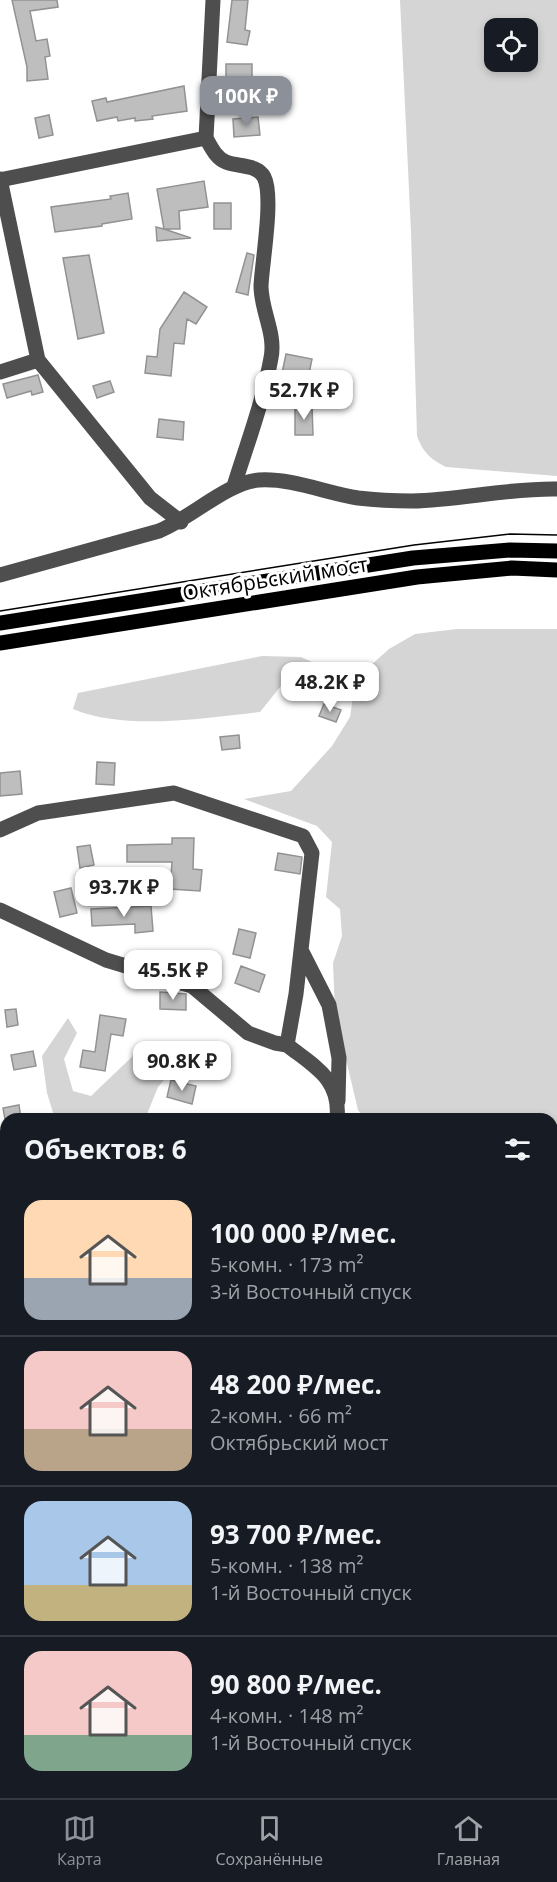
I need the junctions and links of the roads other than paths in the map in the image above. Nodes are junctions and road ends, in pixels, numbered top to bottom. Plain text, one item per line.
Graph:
1 (213, 0) edge
2 (206, 138) junction
3 (0, 180) edge
4 (38, 360) junction
5 (0, 372) edge
6 (234, 486) junction
7 (557, 489) edge
8 (181, 522) junction
9 (557, 551) edge
10 (557, 570) edge
11 (0, 575) edge
12 (0, 623) edge
13 (0, 643) edge
14 (0, 830) edge
15 (0, 910) edge
16 (301, 950) junction
17 (287, 1045) junction
18 (338, 1101) junction
19 (337, 1113) edge
20 (0, 1184) edge
21 (0, 1193) edge

1 - 2 street
2 - 3 street
2 - 6 street
3 - 4 street
4 - 5 street
4 - 8 street
6 - 7 street
6 - 8 street
8 - 11 street
9 - 12 main road, Октябрьский мост
10 - 13 main road, Октябрьский мост
14 - 16 street
15 - 17 street
16 - 17 street
16 - 18 street
17 - 18 street
18 - 19 street
20 - 21 street

